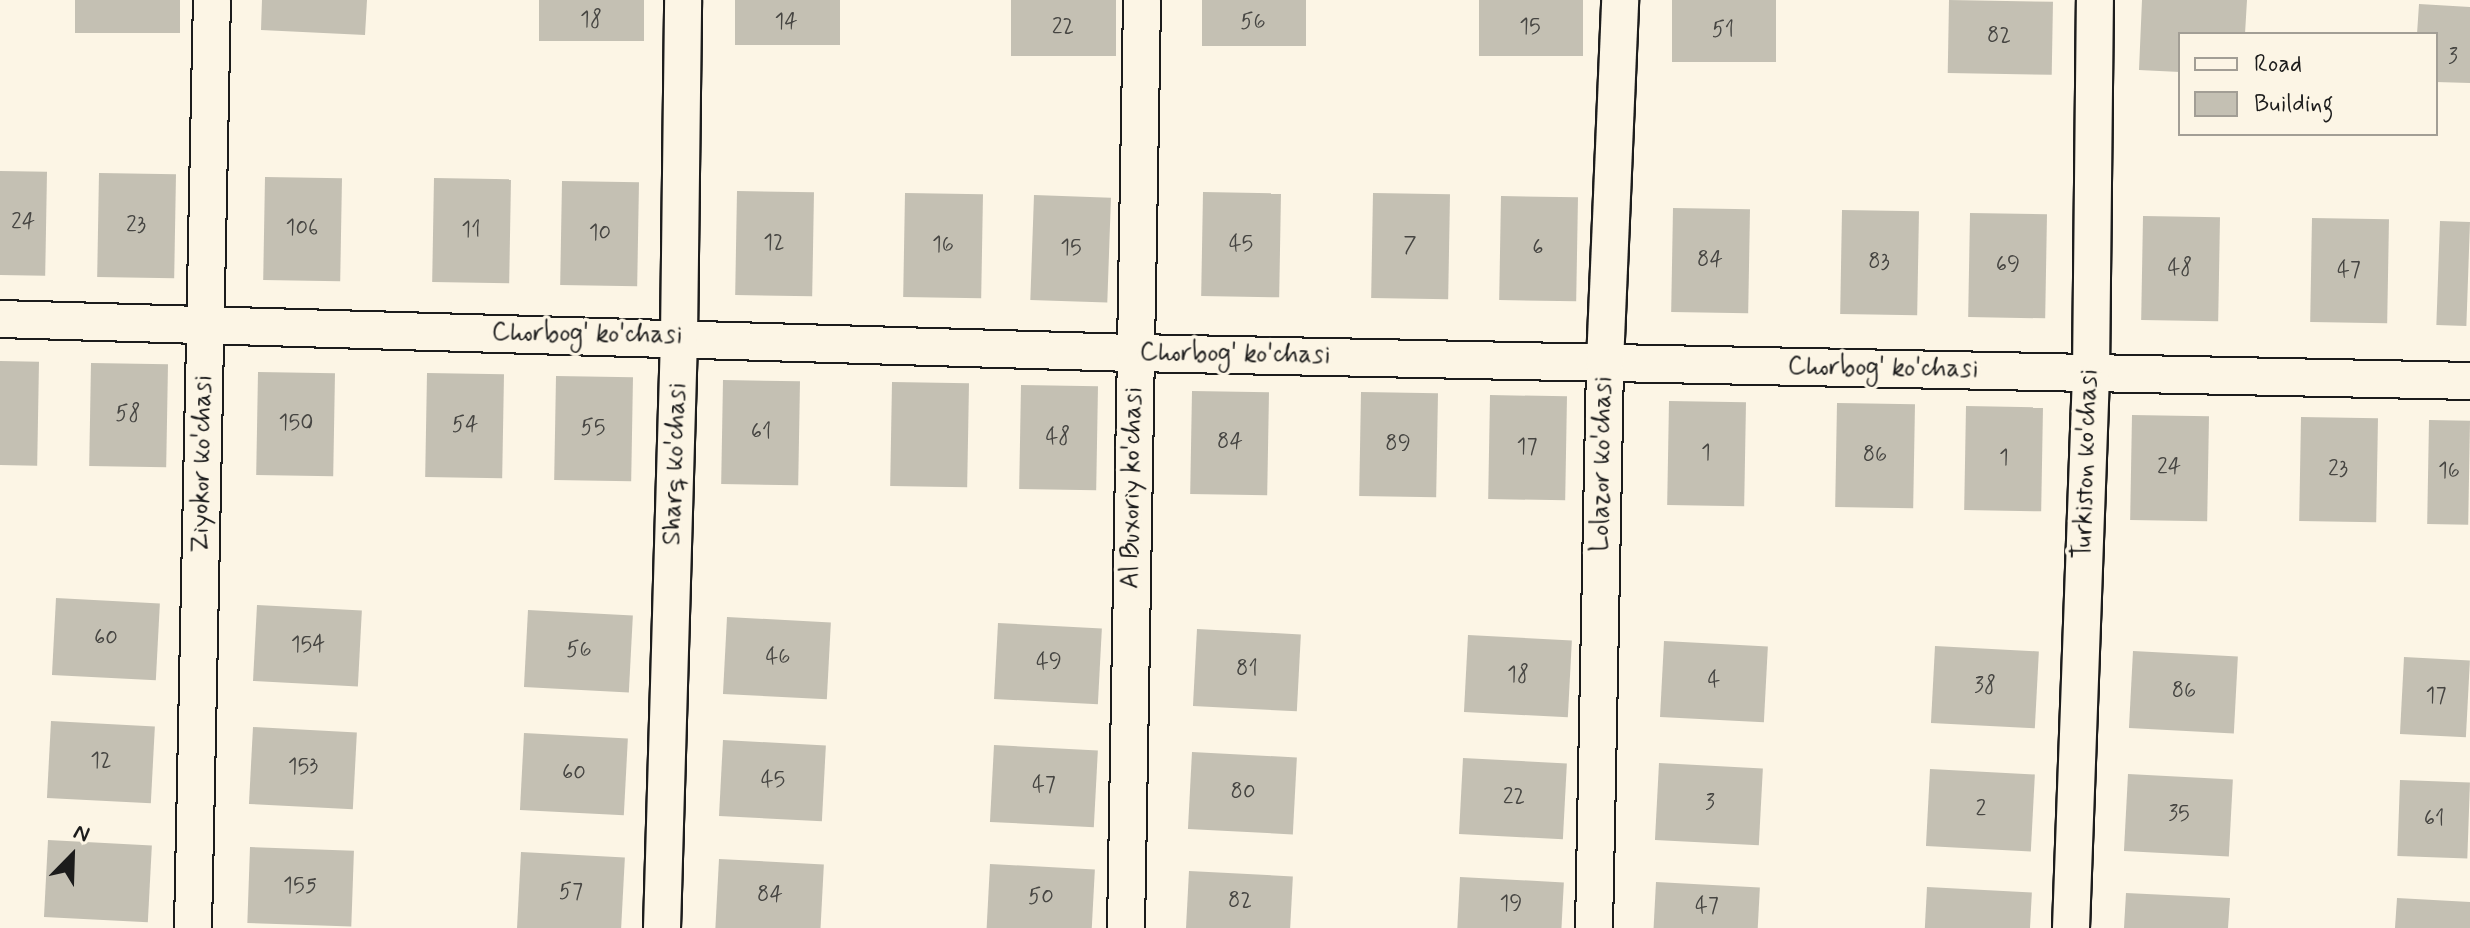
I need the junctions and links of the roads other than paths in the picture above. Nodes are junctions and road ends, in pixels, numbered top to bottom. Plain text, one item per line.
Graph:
1 (212, 0) edge
2 (683, 0) edge
3 (1142, 0) edge
4 (1620, 0) edge
5 (2095, 0) edge
6 (0, 319) edge
7 (206, 326) junction
8 (679, 338) junction
9 (1135, 353) junction
10 (1605, 363) junction
11 (2091, 374) junction
12 (2470, 381) edge
13 (193, 928) edge
14 (662, 928) edge
15 (1126, 928) edge
16 (1594, 928) edge
17 (2071, 928) edge

1 - 7 street, Ziyokor ko'chasi
2 - 8 street, Sharq ko'chasi
3 - 9 street, Al Buxoriy ko'chasi
4 - 10 street, Lolazor ko'chasi
5 - 11 street, Turkiston ko'chasi
6 - 7 street, Chorbog' ko'chasi
7 - 8 street, Chorbog' ko'chasi
7 - 13 street, Ziyokor ko'chasi
8 - 9 street, Chorbog' ko'chasi
8 - 14 street, Sharq ko'chasi
9 - 10 street, Chorbog' ko'chasi
9 - 15 street, Al Buxoriy ko'chasi
10 - 11 street, Chorbog' ko'chasi
10 - 16 street, Lolazor ko'chasi
11 - 12 street, Chorbog' ko'chasi
11 - 17 street, Turkiston ko'chasi

